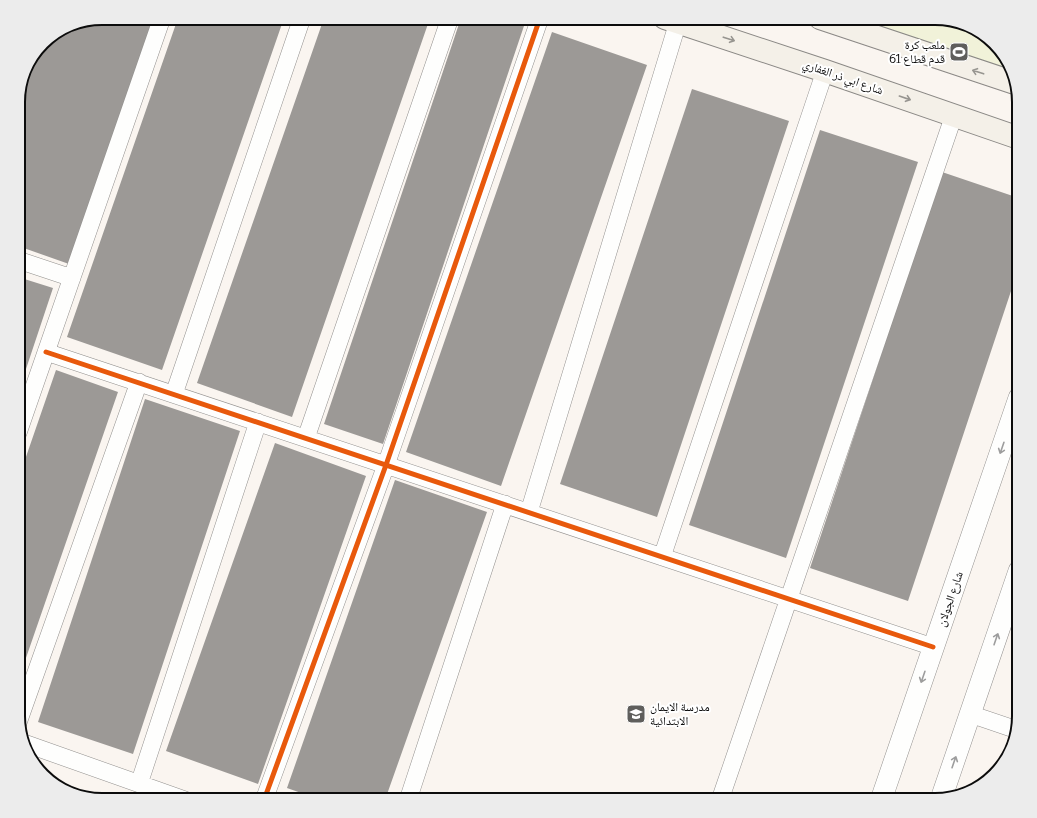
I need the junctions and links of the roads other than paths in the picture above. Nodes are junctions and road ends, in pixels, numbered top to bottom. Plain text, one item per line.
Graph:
1 (160, 25) edge
2 (300, 25) edge
3 (448, 25) edge
4 (538, 25) edge
5 (671, 25) edge
6 (687, 25) edge
7 (841, 25) edge
8 (825, 71) junction
9 (1009, 82) edge
10 (954, 115) junction
11 (1012, 136) edge
12 (25, 262) edge
13 (72, 278) junction
14 (46, 352) junction
15 (139, 382) junction
16 (174, 394) junction
17 (25, 413) edge
18 (1012, 418) edge
19 (258, 422) junction
20 (306, 438) junction
21 (386, 465) junction
22 (505, 504) junction
23 (529, 512) junction
24 (662, 557) junction
25 (1012, 591) edge
26 (788, 599) junction
27 (933, 647) junction
28 (25, 703) edge
29 (970, 714) junction
30 (1011, 728) edge
31 (31, 745) edge
32 (139, 784) junction
33 (943, 792) edge
34 (165, 793) edge
35 (267, 793) edge
36 (410, 793) edge
37 (722, 793) edge
38 (883, 793) edge

1 - 13 street
2 - 16 street
3 - 20 street
4 - 21 street
5 - 23 street
6 -> 8 main road, شارع ابي ذر الغفاري
9 -> 7 main road
8 -> 10 main road, شارع ابي ذر الغفاري
8 - 24 street
10 - 11 main road, شارع ابي ذر الغفاري
10 - 26 street
12 - 13 street
13 - 14 street
14 - 15 street
14 - 17 street
15 - 16 street
15 - 28 street
16 - 19 street
18 -> 27 street, شارع الجولان
19 - 20 street
19 - 32 street
20 - 21 street
21 - 22 street
21 - 35 street
22 - 23 street
22 - 36 street
23 - 24 street
24 - 26 street
29 -> 25 street
26 - 27 street
26 - 37 street
27 -> 38 street, شارع الجولان
29 - 30 street
33 -> 29 street
31 - 32 street
32 - 34 street

